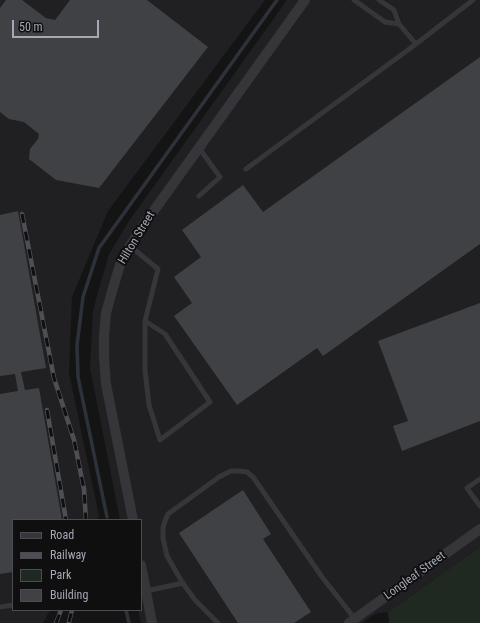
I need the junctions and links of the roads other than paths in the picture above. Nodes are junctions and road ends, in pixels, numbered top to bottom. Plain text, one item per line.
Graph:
1 (305, 0) edge
2 (354, 0) edge
3 (379, 0) edge
4 (473, 0) edge
5 (399, 24) junction
6 (416, 44) junction
7 (199, 148) junction
8 (246, 170) dead end
9 (199, 196) dead end
10 (130, 246) junction
11 (145, 321) junction
12 (480, 478) edge
13 (480, 506) edge
14 (133, 519) edge
15 (480, 529) edge
16 (142, 570) edge
17 (183, 583) junction
18 (146, 591) junction
19 (12, 605) edge
20 (0, 607) edge
21 (354, 622) edge
22 (152, 623) edge
23 (218, 623) edge

1 - 7 street, Hilton Street
2 - 5 lane
3 - 5 lane
4 - 6 lane
5 - 6 lane
6 - 8 lane
7 - 9 lane
7 - 10 street, Hilton Street
10 - 11 lane
10 - 14 street, Hilton Street
11 - 11 lane
12 - 13 lane
15 - 21 street, Longleaf Street
16 - 18 street
17 - 18 lane
17 - 21 lane
17 - 23 lane
18 - 22 street
19 - 20 lane

